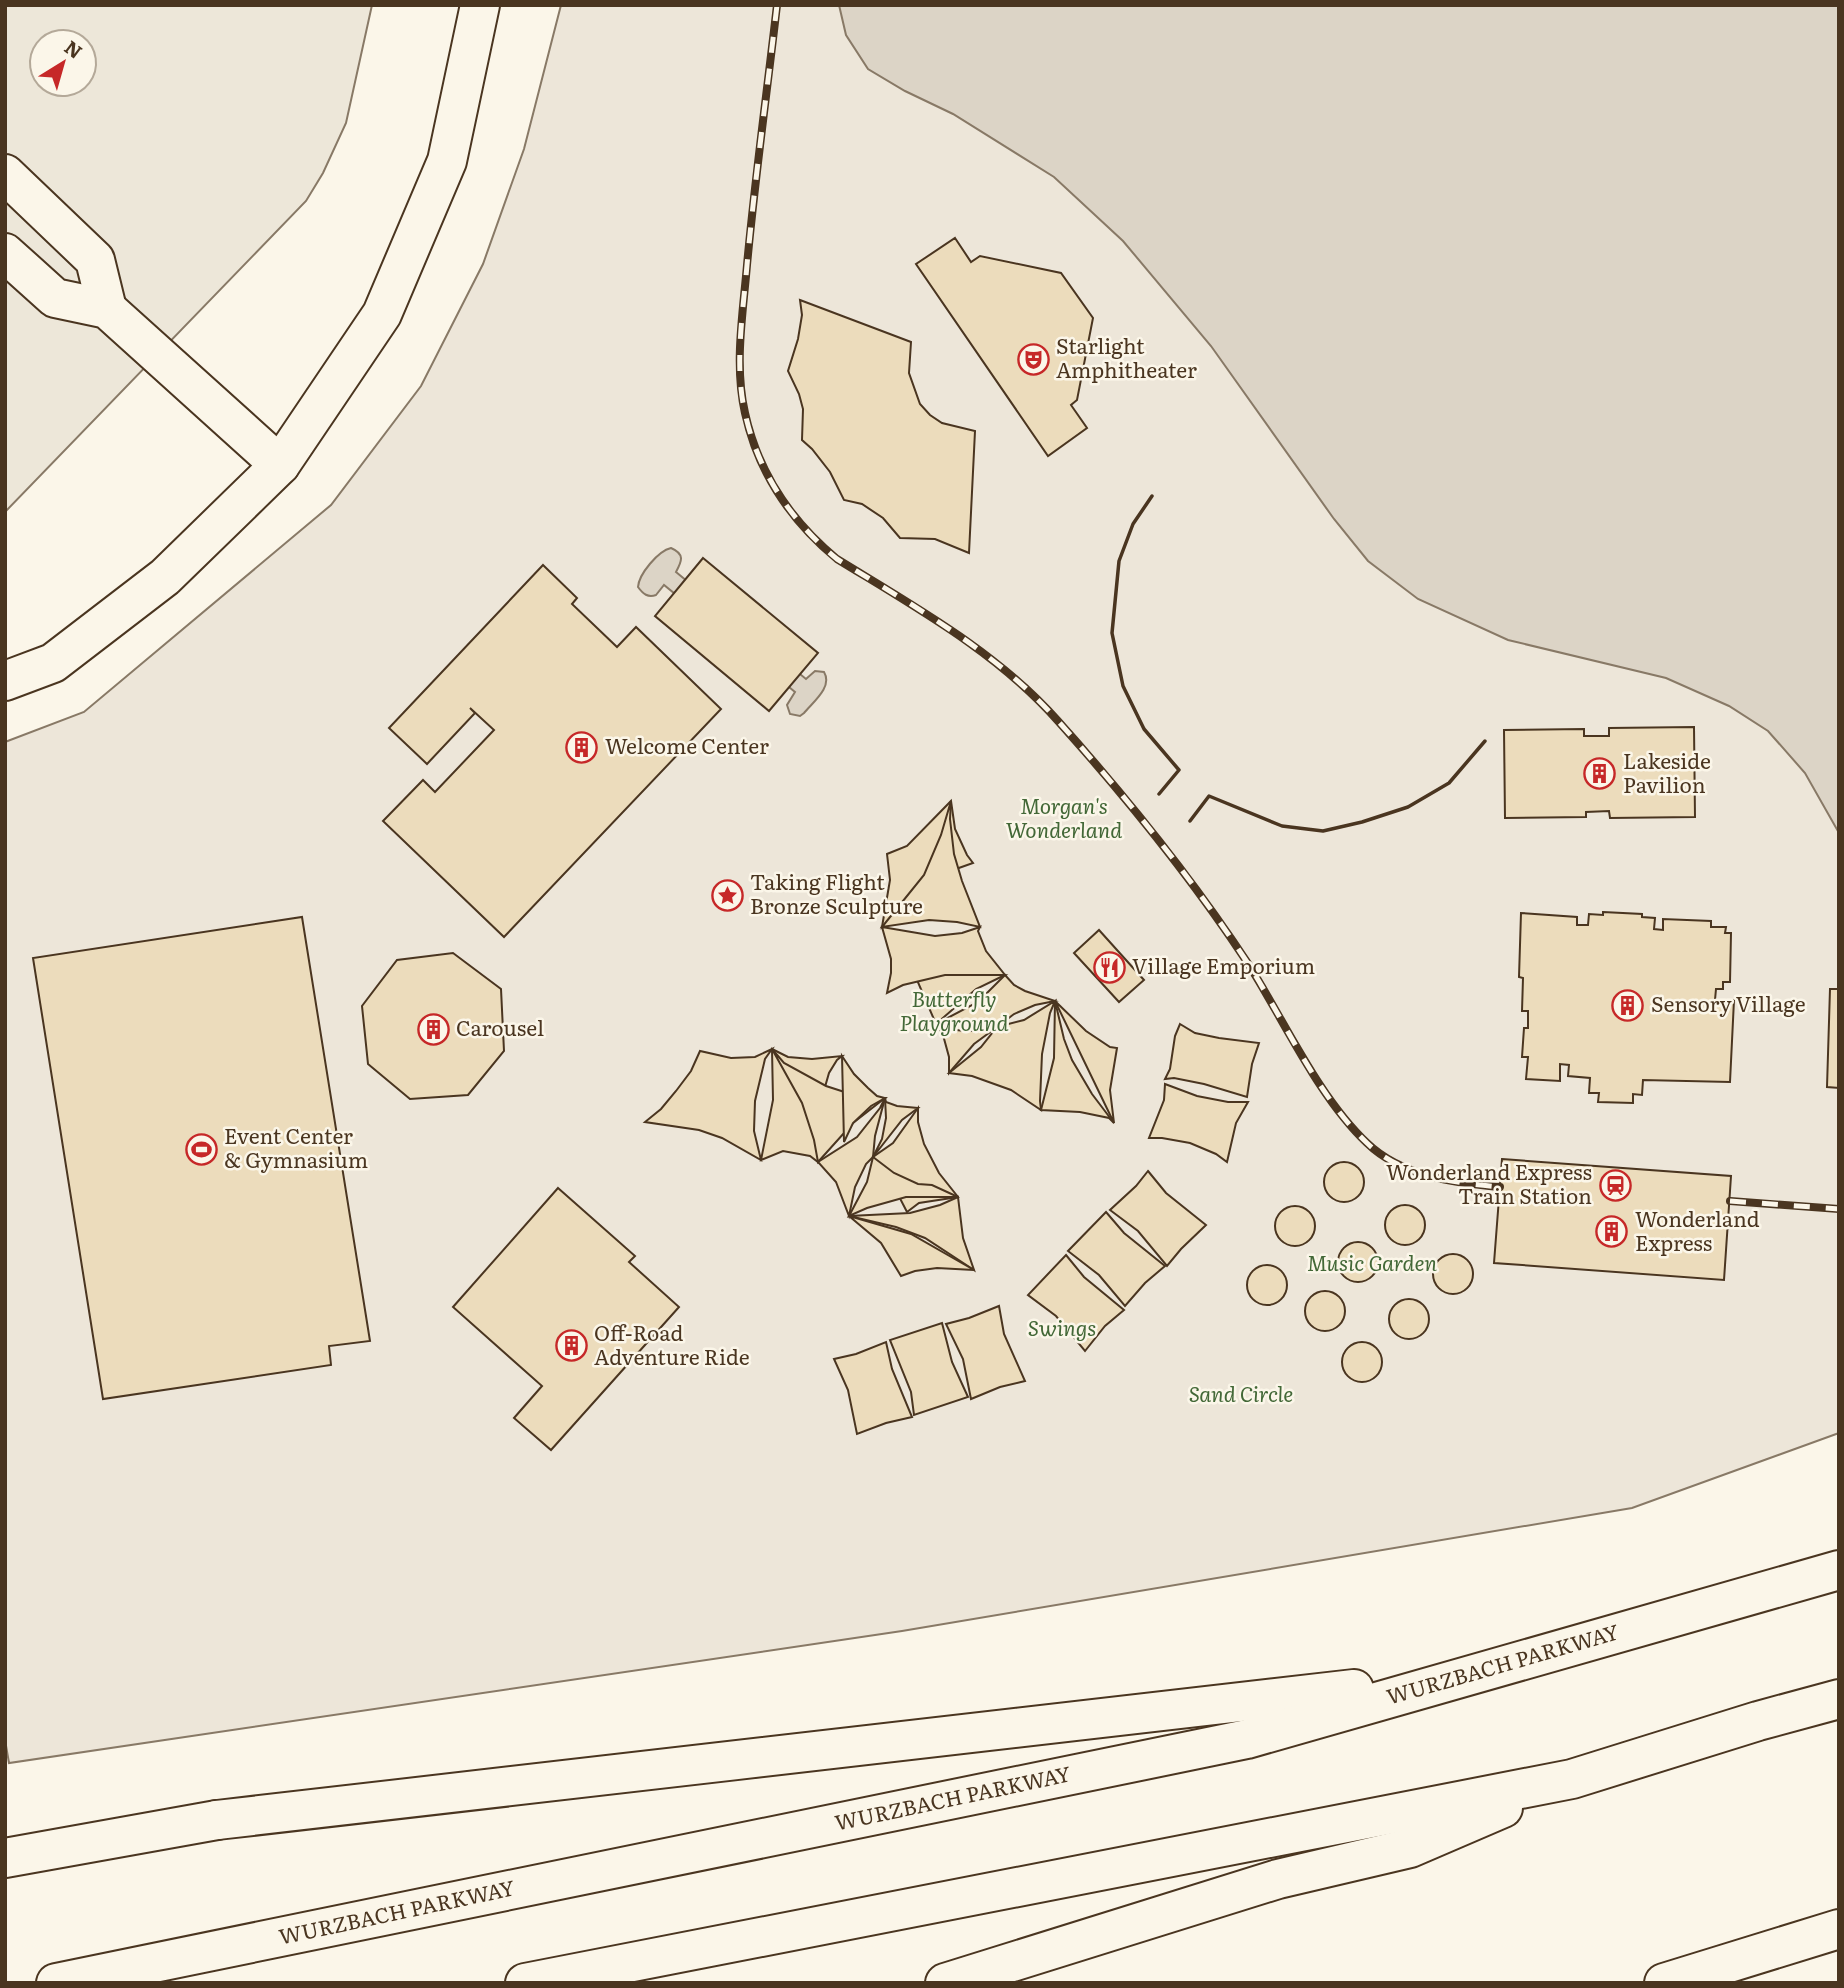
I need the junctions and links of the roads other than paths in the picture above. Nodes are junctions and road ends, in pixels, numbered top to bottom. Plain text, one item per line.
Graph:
1 (480, 5) edge
2 (5, 174) edge
3 (5, 253) edge
4 (107, 309) junction
5 (280, 465) junction
6 (5, 681) edge
7 (1839, 1570) edge
8 (1464, 1677) junction
9 (1839, 1699) edge
10 (1572, 1779) junction
11 (5, 1858) edge
12 (1839, 1929) edge
13 (56, 1983) edge
14 (525, 1983) edge
15 (945, 1983) edge
16 (1664, 1983) edge

1 - 5 main road
2 - 4 main road
3 - 4 main road
4 - 5 main road
5 - 6 main road
7 - 8 main road, WURZBACH PARKWAY
8 - 11 main road
8 - 13 main road, WURZBACH PARKWAY
9 - 10 main road
10 - 14 main road
10 - 15 main road
12 - 16 main road

